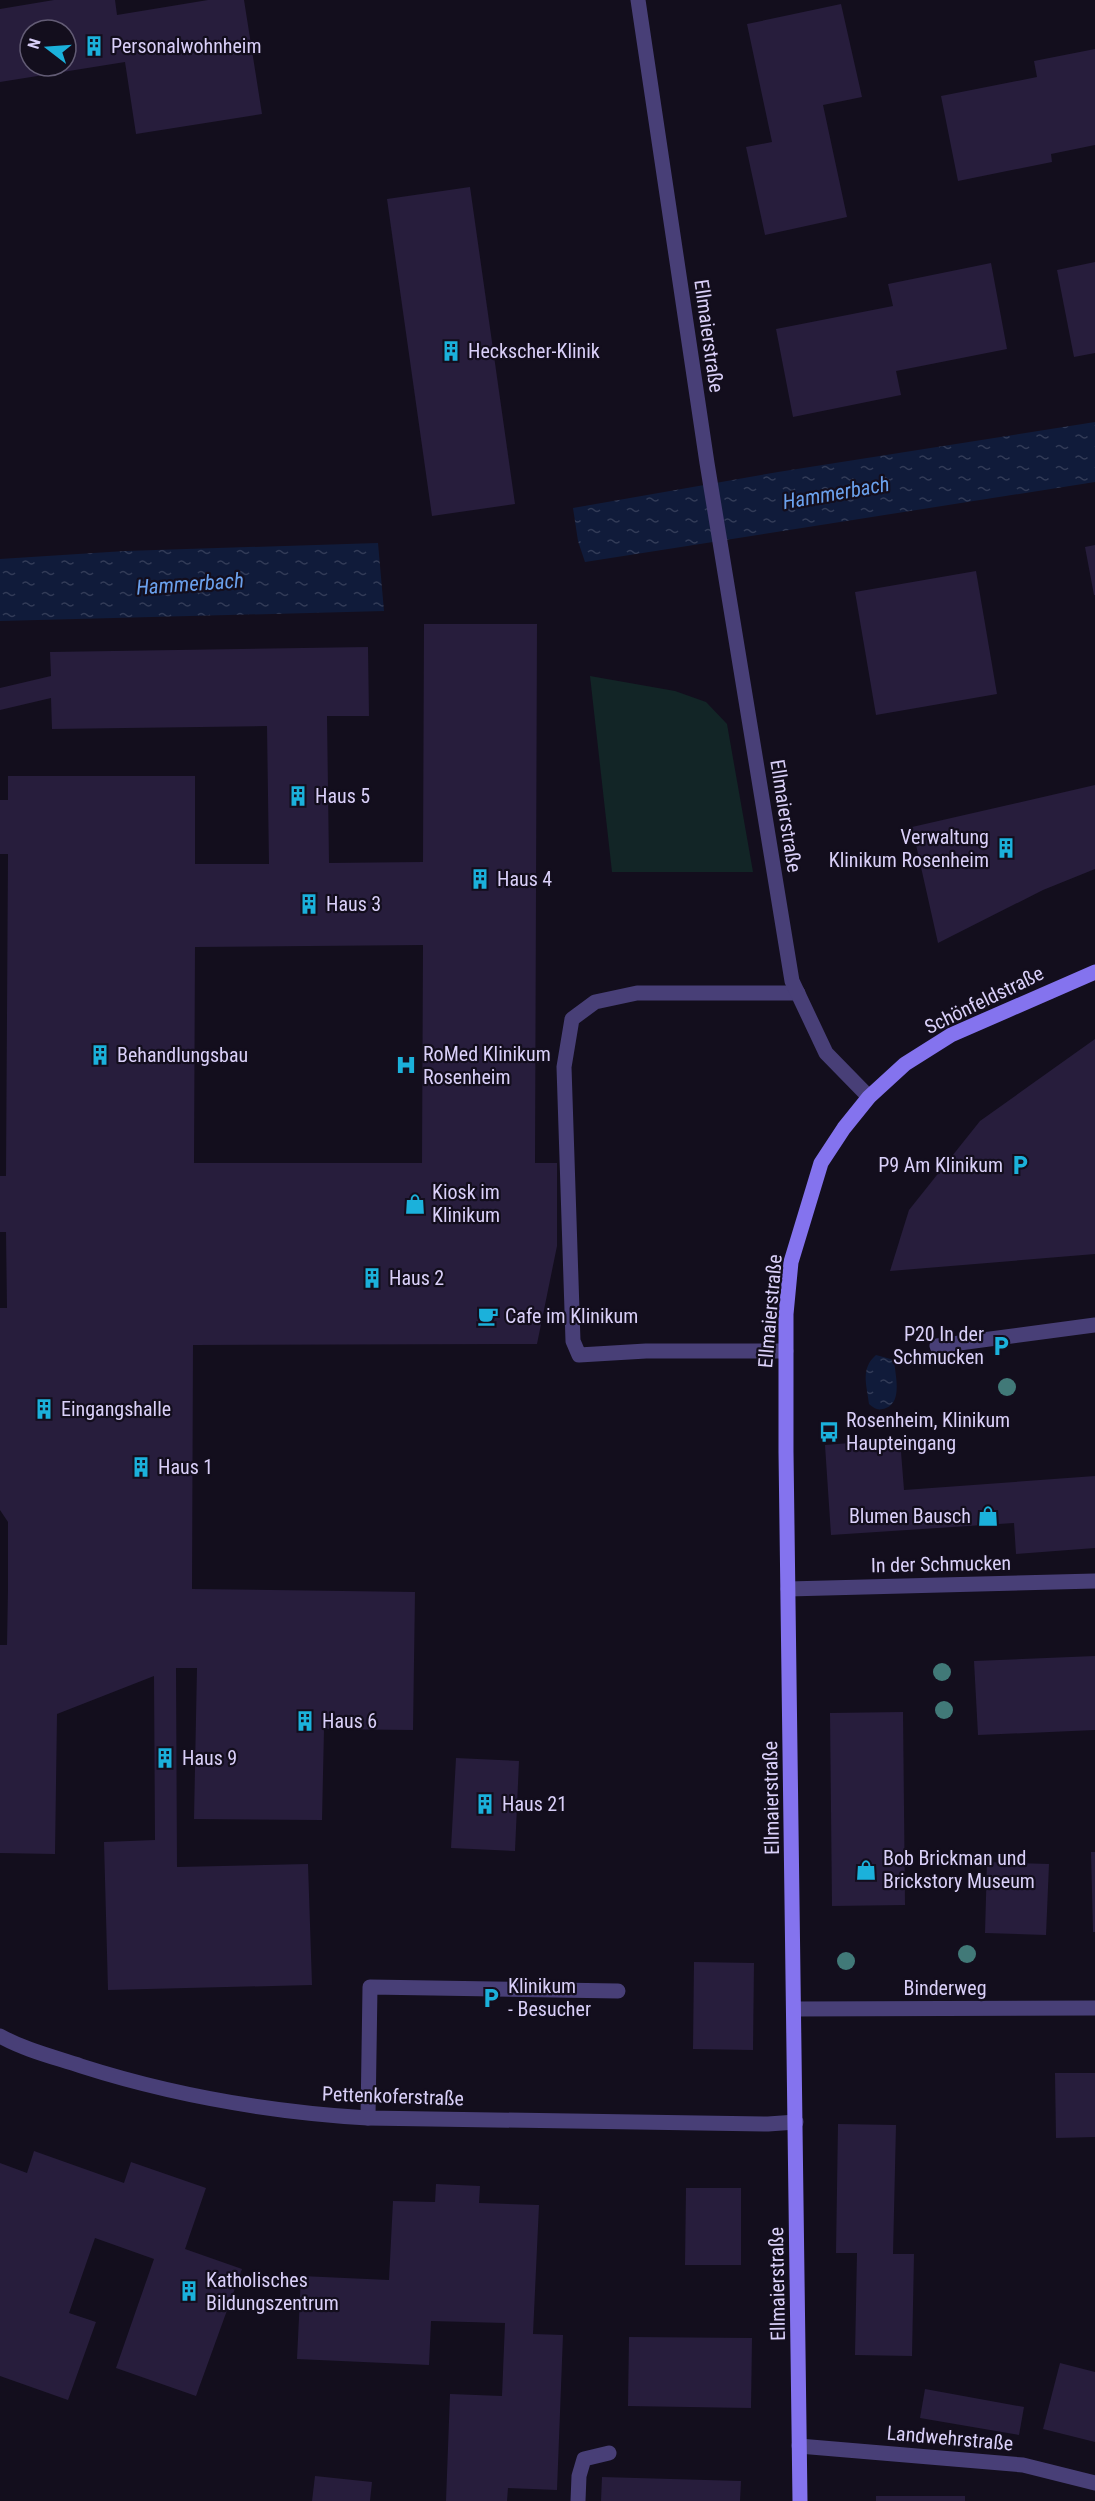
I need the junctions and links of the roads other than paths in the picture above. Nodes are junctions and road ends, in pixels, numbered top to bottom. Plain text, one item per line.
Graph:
1 (638, 0) edge
2 (1095, 972) edge
3 (798, 993) junction
4 (869, 1097) junction
5 (1095, 1325) edge
6 (937, 1346) dead end
7 (786, 1351) junction
8 (1095, 1581) edge
9 (788, 1588) junction
10 (618, 1991) dead end
11 (795, 2008) junction
12 (1095, 2008) edge
13 (0, 2036) edge
14 (368, 2118) junction
15 (796, 2122) junction
16 (799, 2446) junction
17 (609, 2453) dead end
18 (1095, 2484) edge
19 (578, 2501) edge
20 (800, 2501) edge

1 - 3 street, Ellmaierstraße
2 - 4 street, Schönfeldstraße
3 - 4 street, Ellmaierstraße
3 - 7 street
4 - 7 street, Ellmaierstraße
5 - 6 street
7 - 9 street, Ellmaierstraße
8 - 9 street, In der Schmucken
9 - 11 street, Ellmaierstraße
10 - 14 street
11 - 12 street, Binderweg
11 - 15 street, Ellmaierstraße
13 - 14 street, Pettenkoferstraße
14 - 15 street, Pettenkoferstraße
15 - 16 street, Ellmaierstraße
16 - 18 street, Landwehrstraße
16 - 20 street, Ellmaierstraße
17 - 19 street

